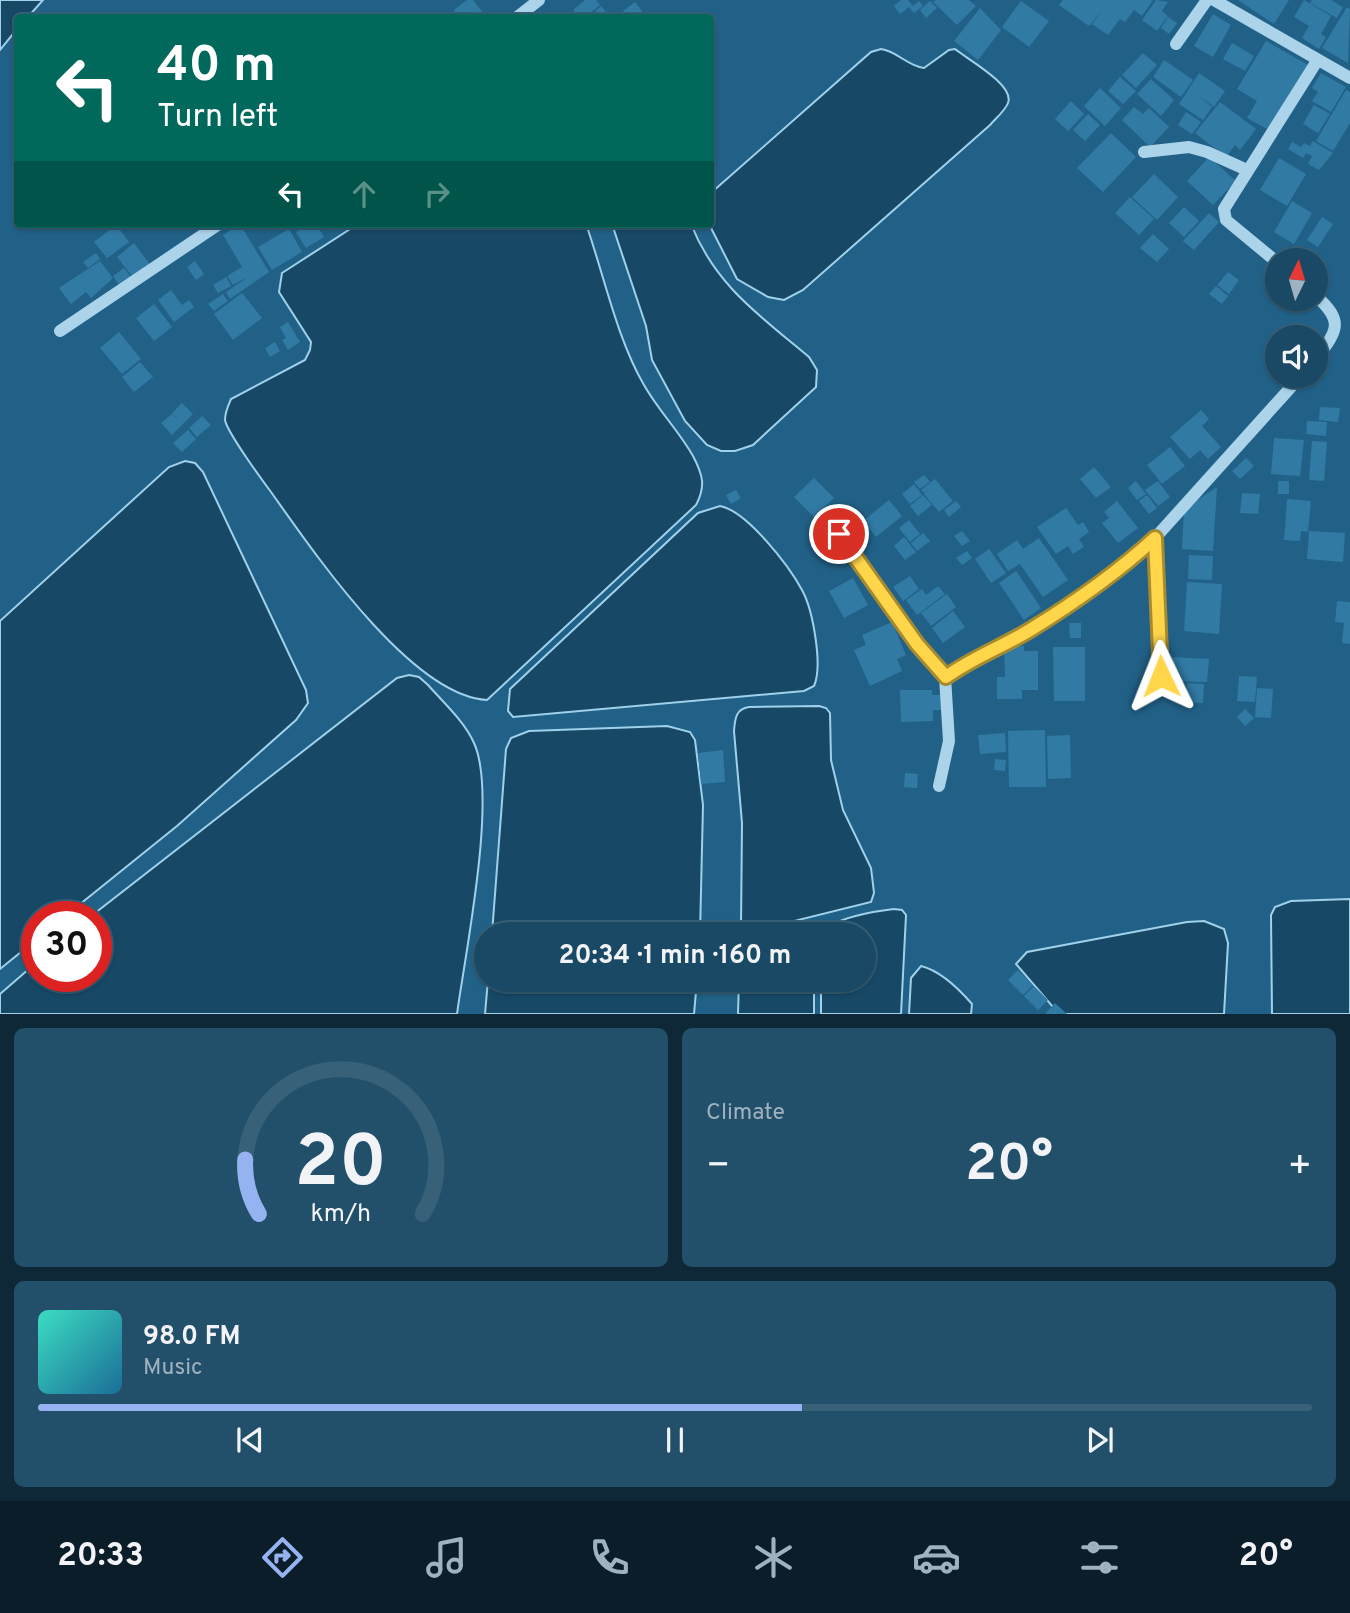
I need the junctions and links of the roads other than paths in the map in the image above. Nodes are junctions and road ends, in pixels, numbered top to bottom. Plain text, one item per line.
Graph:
1 (539, 0) edge
2 (1207, 0) edge
3 (1214, 0) edge
4 (521, 14) edge
5 (1176, 44) dead end
6 (1317, 61) junction
7 (1350, 78) edge
8 (1144, 152) dead end
9 (1247, 170) junction
10 (213, 228) edge
11 (1265, 252) edge
12 (1328, 307) edge
13 (60, 331) dead end
14 (1328, 343) edge
15 (1290, 388) edge
16 (839, 534) dead end
17 (1155, 538) junction
18 (1161, 676) dead end
19 (946, 677) junction
20 (939, 786) dead end

1 - 4 street
2 - 5 street
3 - 6 street
6 - 7 street
6 - 9 street
8 - 9 street
9 - 11 street
10 - 13 street
12 - 14 street
15 - 17 street
16 - 19 street
17 - 18 street
17 - 19 street
19 - 20 street

